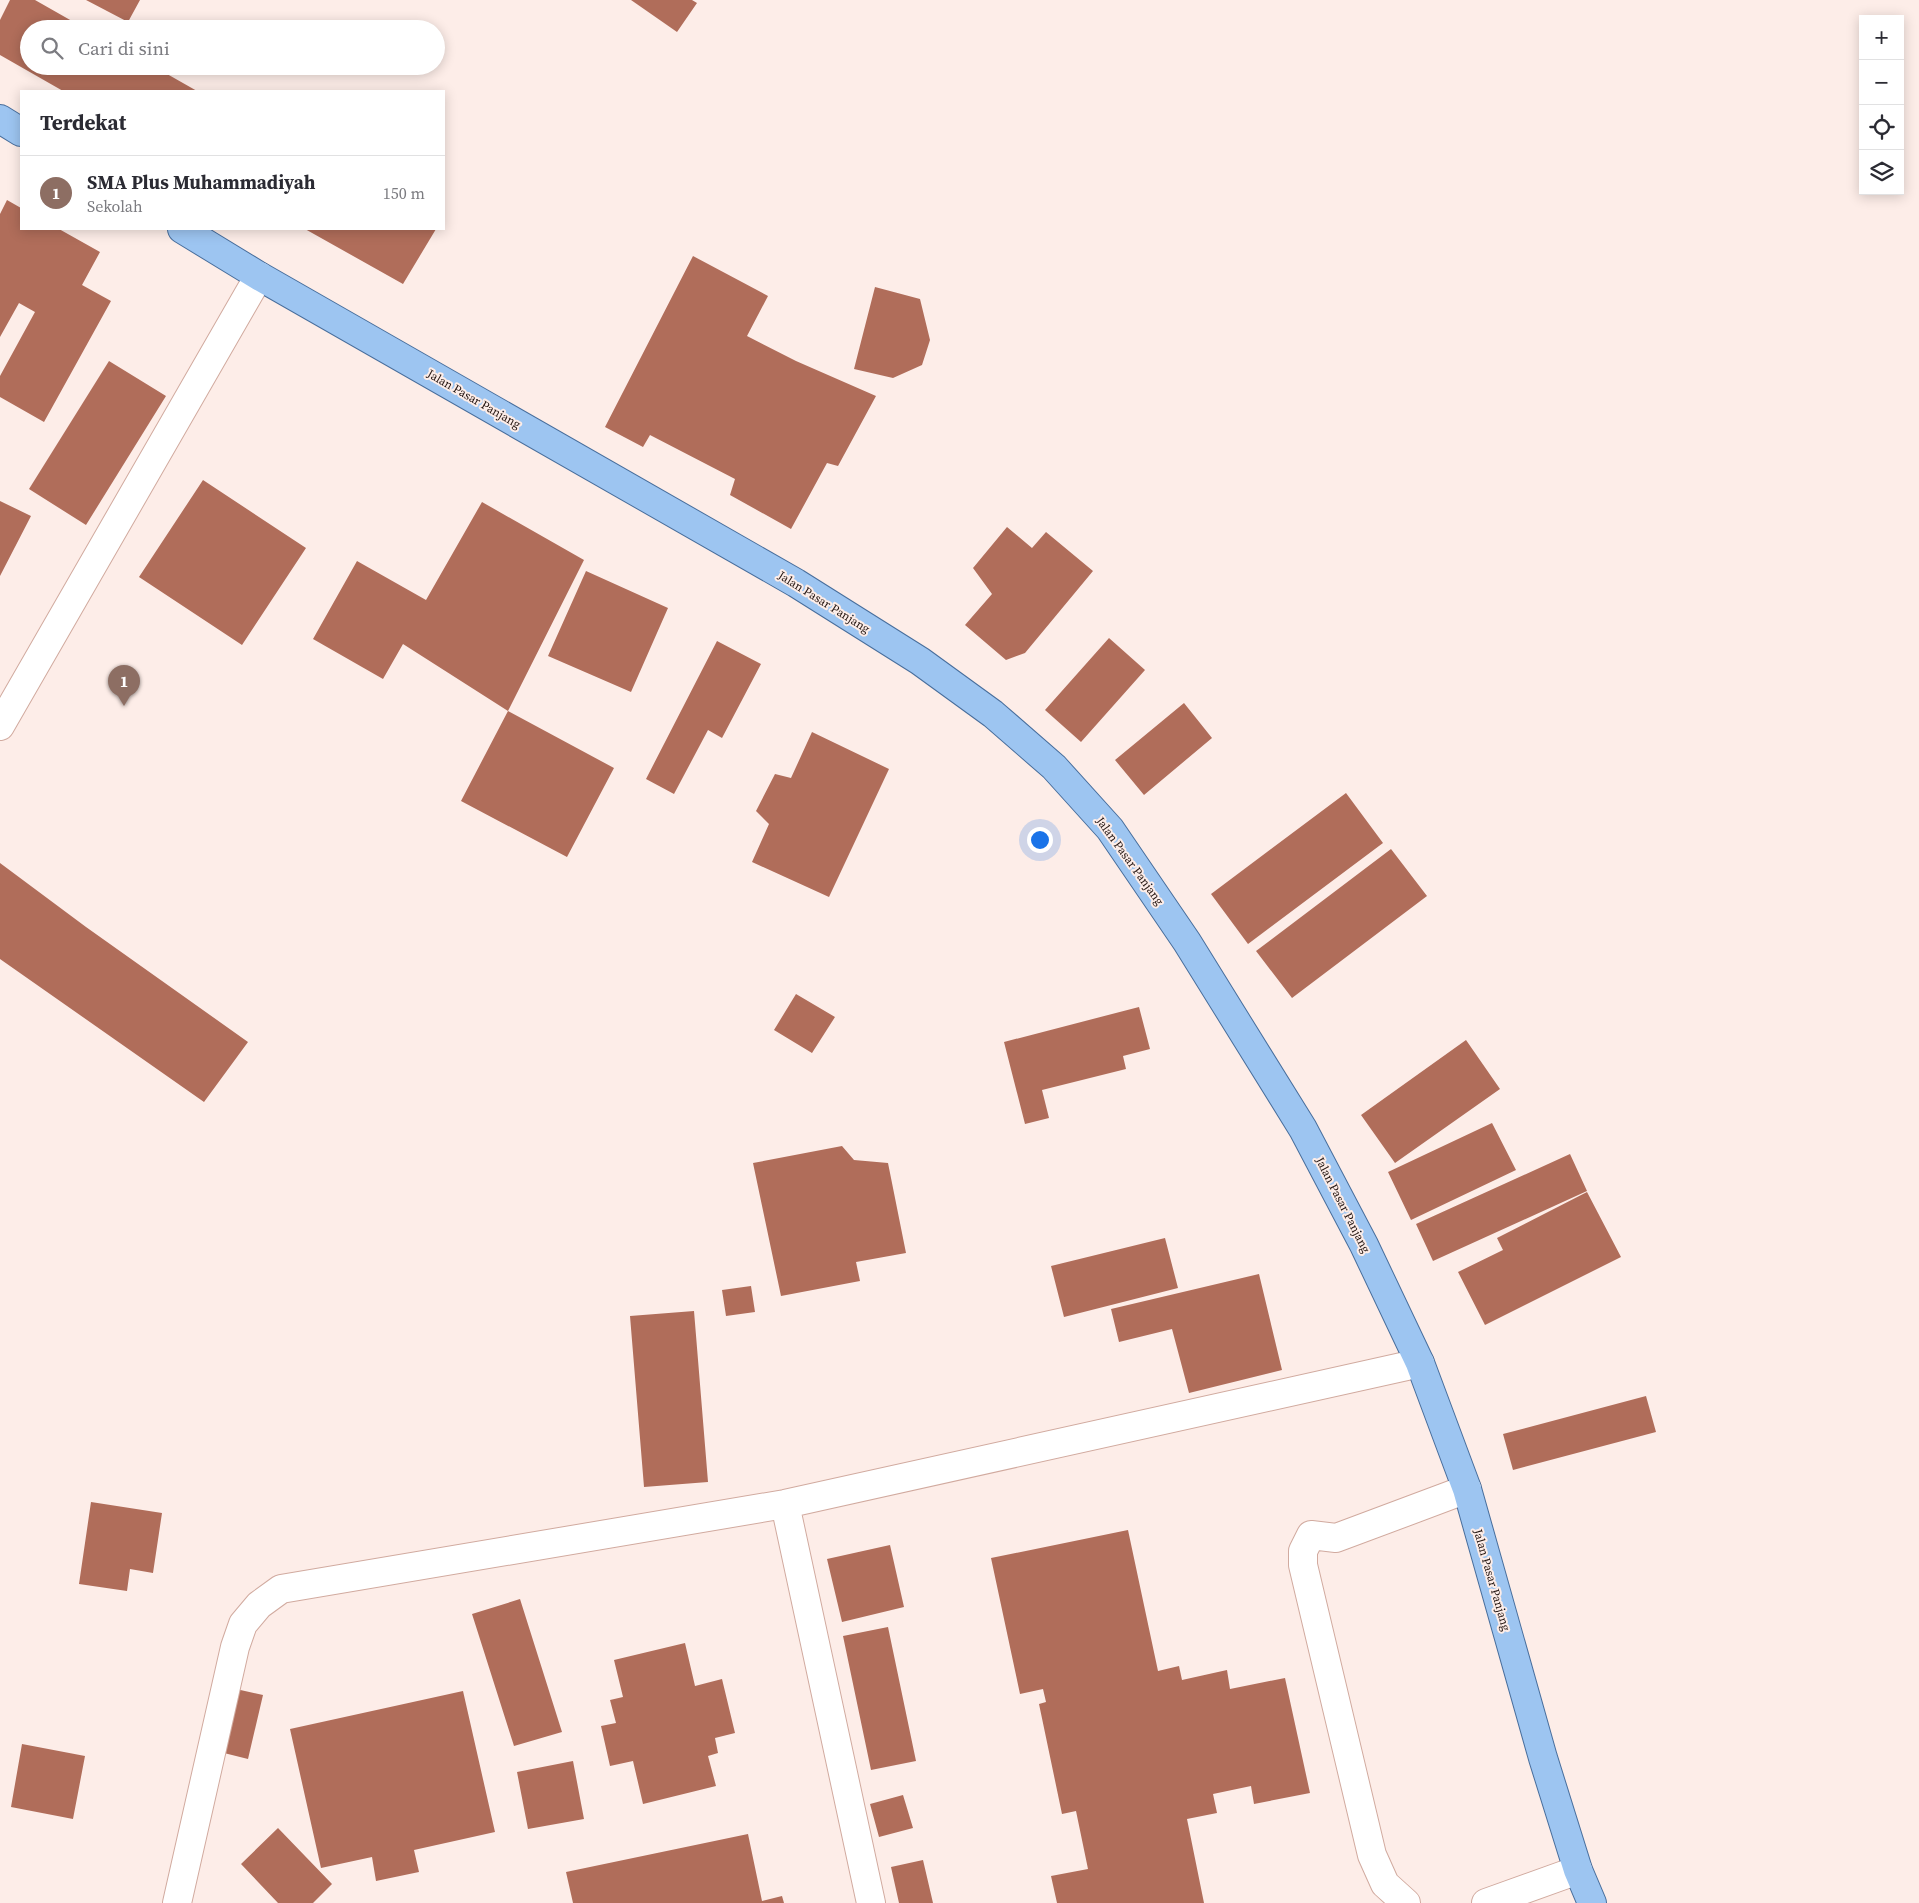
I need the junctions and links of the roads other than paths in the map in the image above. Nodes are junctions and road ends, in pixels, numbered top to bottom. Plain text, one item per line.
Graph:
1 (0, 119) edge
2 (20, 131) edge
3 (184, 230) edge
4 (259, 276) junction
5 (0, 726) edge
6 (1420, 1362) junction
7 (1467, 1489) junction
8 (785, 1504) junction
9 (1578, 1870) junction
10 (177, 1903) edge
11 (871, 1903) edge
12 (1406, 1903) edge
13 (1486, 1903) edge
14 (1592, 1903) edge

1 - 2 main road
3 - 4 main road, Jalan Pasar Panjang
4 - 5 street
4 - 6 main road, Jalan Pasar Panjang
6 - 7 main road, Jalan Pasar Panjang
6 - 8 street
7 - 9 main road, Jalan Pasar Panjang
7 - 12 street
8 - 10 street
8 - 11 street
9 - 13 street
9 - 14 main road, Jalan Pasar Panjang

